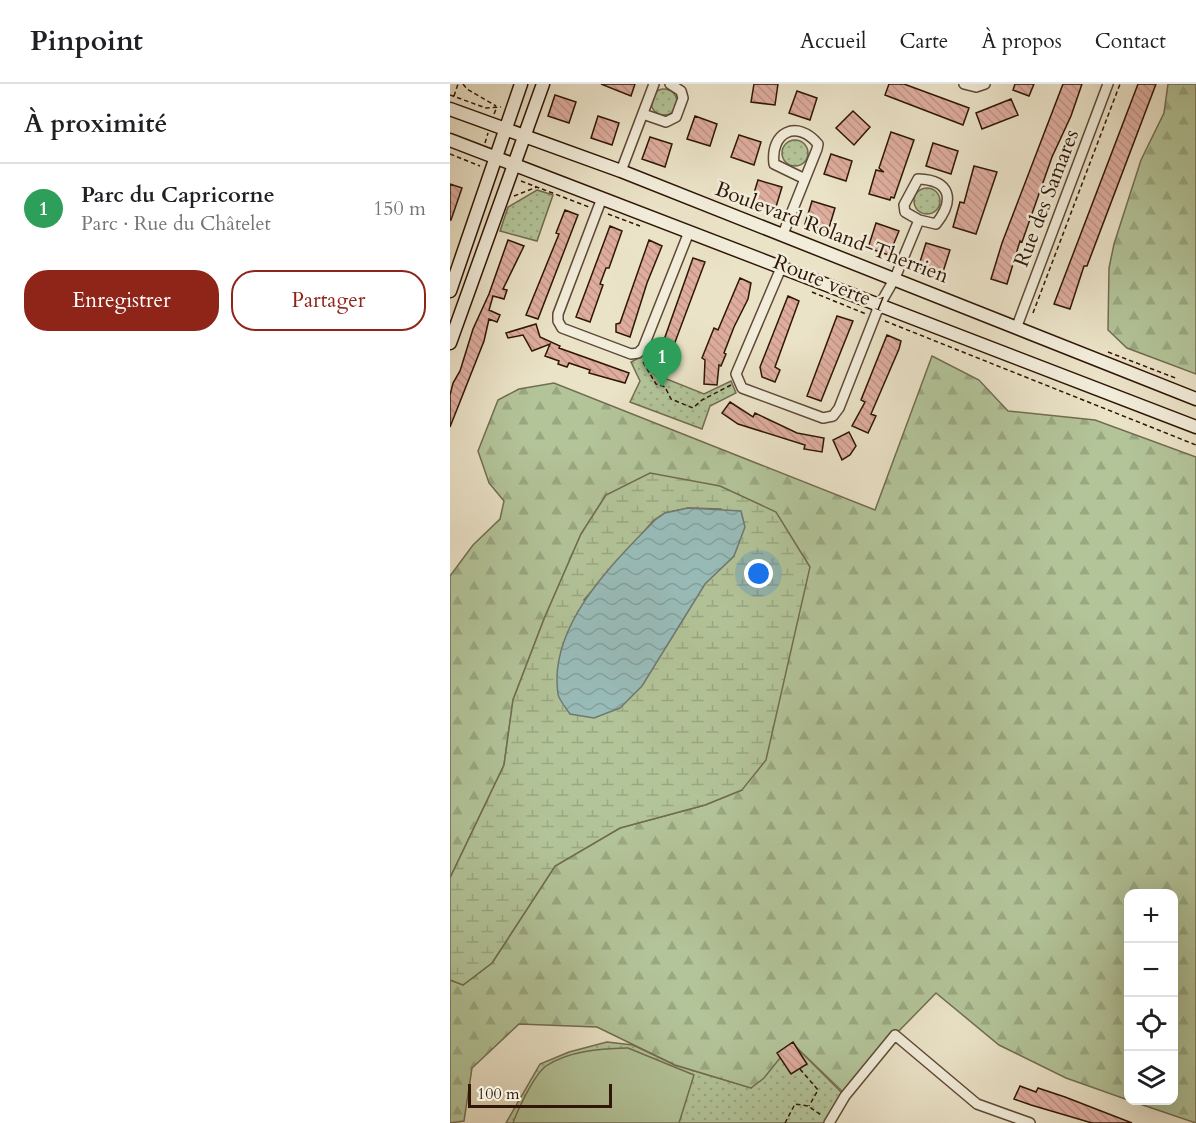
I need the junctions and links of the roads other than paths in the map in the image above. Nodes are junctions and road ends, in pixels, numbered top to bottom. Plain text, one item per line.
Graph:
1 (521, 84) edge
2 (543, 84) edge
3 (654, 84) edge
4 (670, 84) edge
5 (964, 84) edge
6 (985, 84) edge
7 (1108, 84) edge
8 (450, 109) edge
9 (643, 114) junction
10 (506, 129) junction
11 (525, 135) junction
12 (450, 140) edge
13 (496, 156) junction
14 (516, 164) junction
15 (621, 171) junction
16 (805, 178) junction
17 (599, 204) junction
18 (919, 220) junction
19 (689, 232) junction
20 (783, 234) junction
21 (781, 268) junction
22 (895, 278) junction
23 (450, 291) edge
24 (877, 312) junction
25 (453, 326) edge
26 (1017, 326) junction
27 (450, 343) edge
28 (1196, 399) edge
29 (1196, 427) edge
30 (830, 1122) edge
31 (1030, 1123) edge

1 - 10 main road
2 - 11 main road
3 - 9 street
4 - 9 street
5 - 6 street
7 - 26 street, Rue des Samares
8 - 10 main road, Boulevard Roland-Therrien
9 - 15 street
10 - 11 main road, Boulevard Roland-Therrien
10 - 13 main road
11 - 14 main road
11 - 15 main road, Boulevard Roland-Therrien
12 - 13 main road
13 - 14 main road
13 - 23 main road
14 - 17 main road
14 - 25 main road
15 - 20 main road, Boulevard Roland-Therrien
16 - 16 street
16 - 20 street
17 - 19 main road
17 - 19 street
18 - 18 street
18 - 22 street
19 - 21 main road
20 - 22 main road, Boulevard Roland-Therrien
21 - 24 main road
21 - 24 street
22 - 24 street
22 - 26 main road, Boulevard Roland-Therrien
24 - 29 main road
25 - 27 main road
26 - 28 main road, Boulevard Roland-Therrien
30 - 31 street

